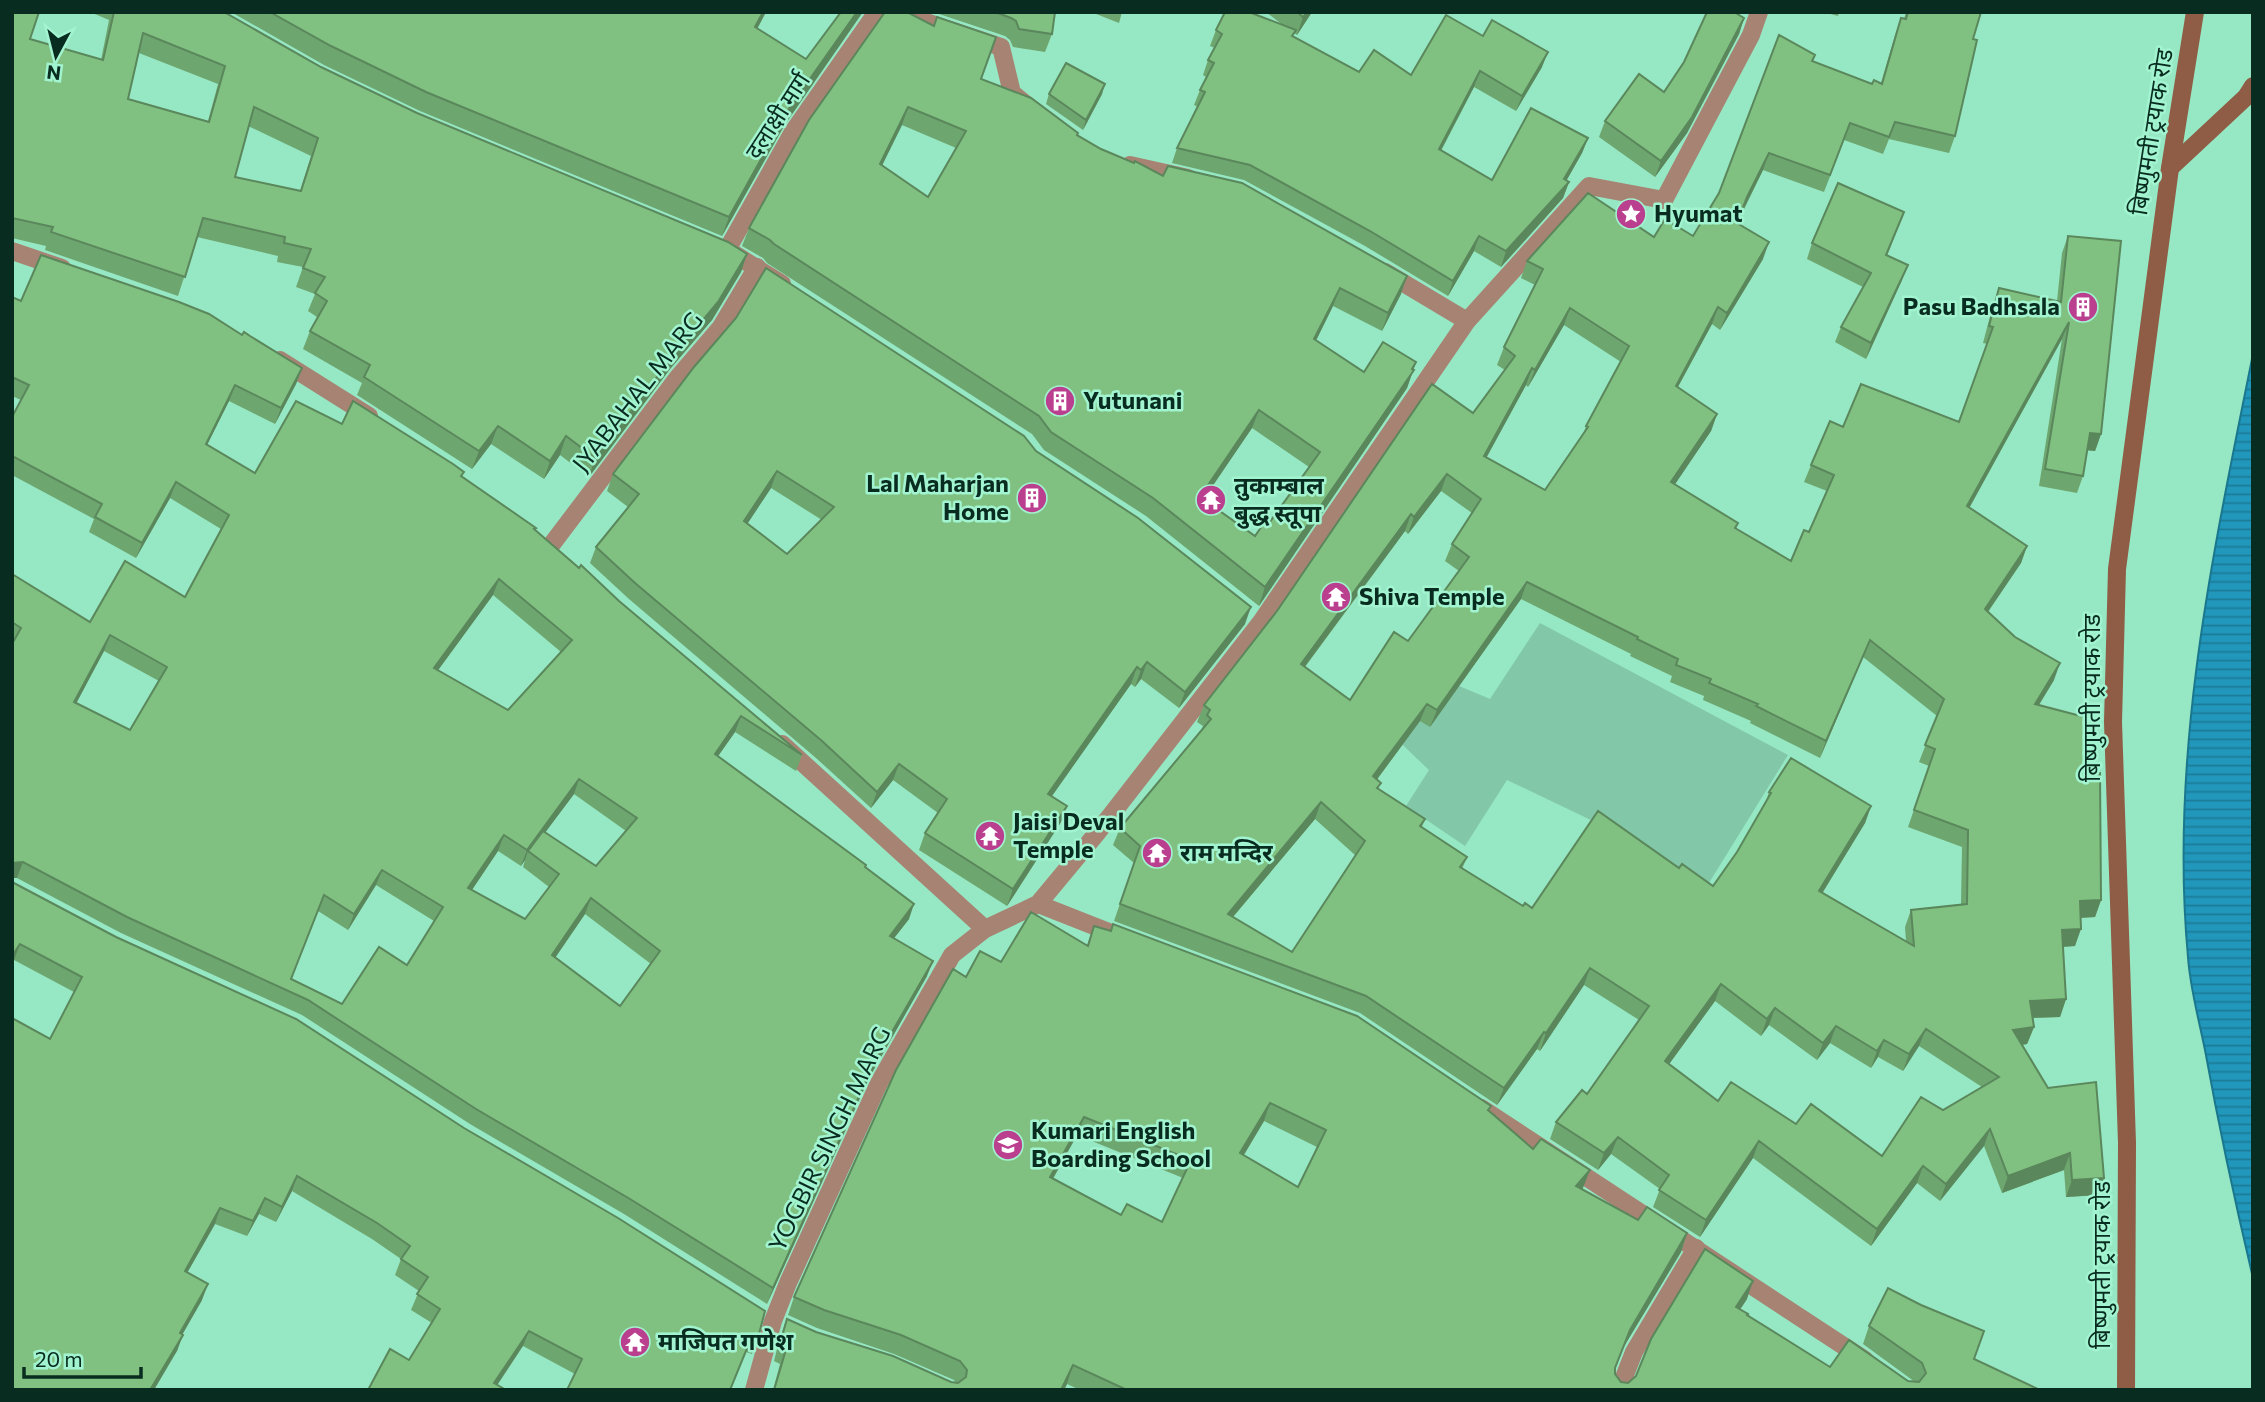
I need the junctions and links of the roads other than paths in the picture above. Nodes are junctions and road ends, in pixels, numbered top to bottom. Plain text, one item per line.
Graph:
1 (877, 12) edge
2 (896, 12) edge
3 (1759, 12) edge
4 (2195, 12) edge
5 (2253, 86) edge
6 (1045, 118) edge
7 (1113, 161) edge
8 (2169, 168) junction
9 (1202, 182) edge
10 (12, 251) edge
11 (1371, 263) edge
12 (757, 267) junction
13 (76, 272) edge
14 (802, 296) edge
15 (1466, 321) junction
16 (270, 353) edge
17 (384, 426) edge
18 (552, 545) edge
19 (1244, 608) edge
20 (1261, 622) junction
21 (768, 732) edge
22 (1038, 904) junction
23 (985, 929) junction
24 (1125, 938) edge
25 (1471, 1101) edge
26 (1696, 1248) junction
27 (768, 1318) junction
28 (793, 1330) edge
29 (1877, 1368) edge
30 (754, 1390) edge
31 (1619, 1390) edge
32 (2126, 1390) edge

1 - 12 street, दलाक्षी मार्ग
2 - 6 street
3 - 15 street
4 - 8 main road, बिष्णुमती ट्रयाक रोड
5 - 8 main road
7 - 9 street
8 - 32 main road, बिष्णुमती ट्रयाक रोड
10 - 13 street
11 - 15 street
12 - 14 street
12 - 18 street, JYABAHAL MARG
15 - 20 street
16 - 17 street
19 - 20 street
20 - 22 street
21 - 23 street
22 - 23 street, YOGBIR SINGH MARG
22 - 24 street
23 - 27 street, YOGBIR SINGH MARG
25 - 26 street
26 - 29 street
26 - 31 street
27 - 28 street
27 - 30 street, YOGBIR SINGH MARG

